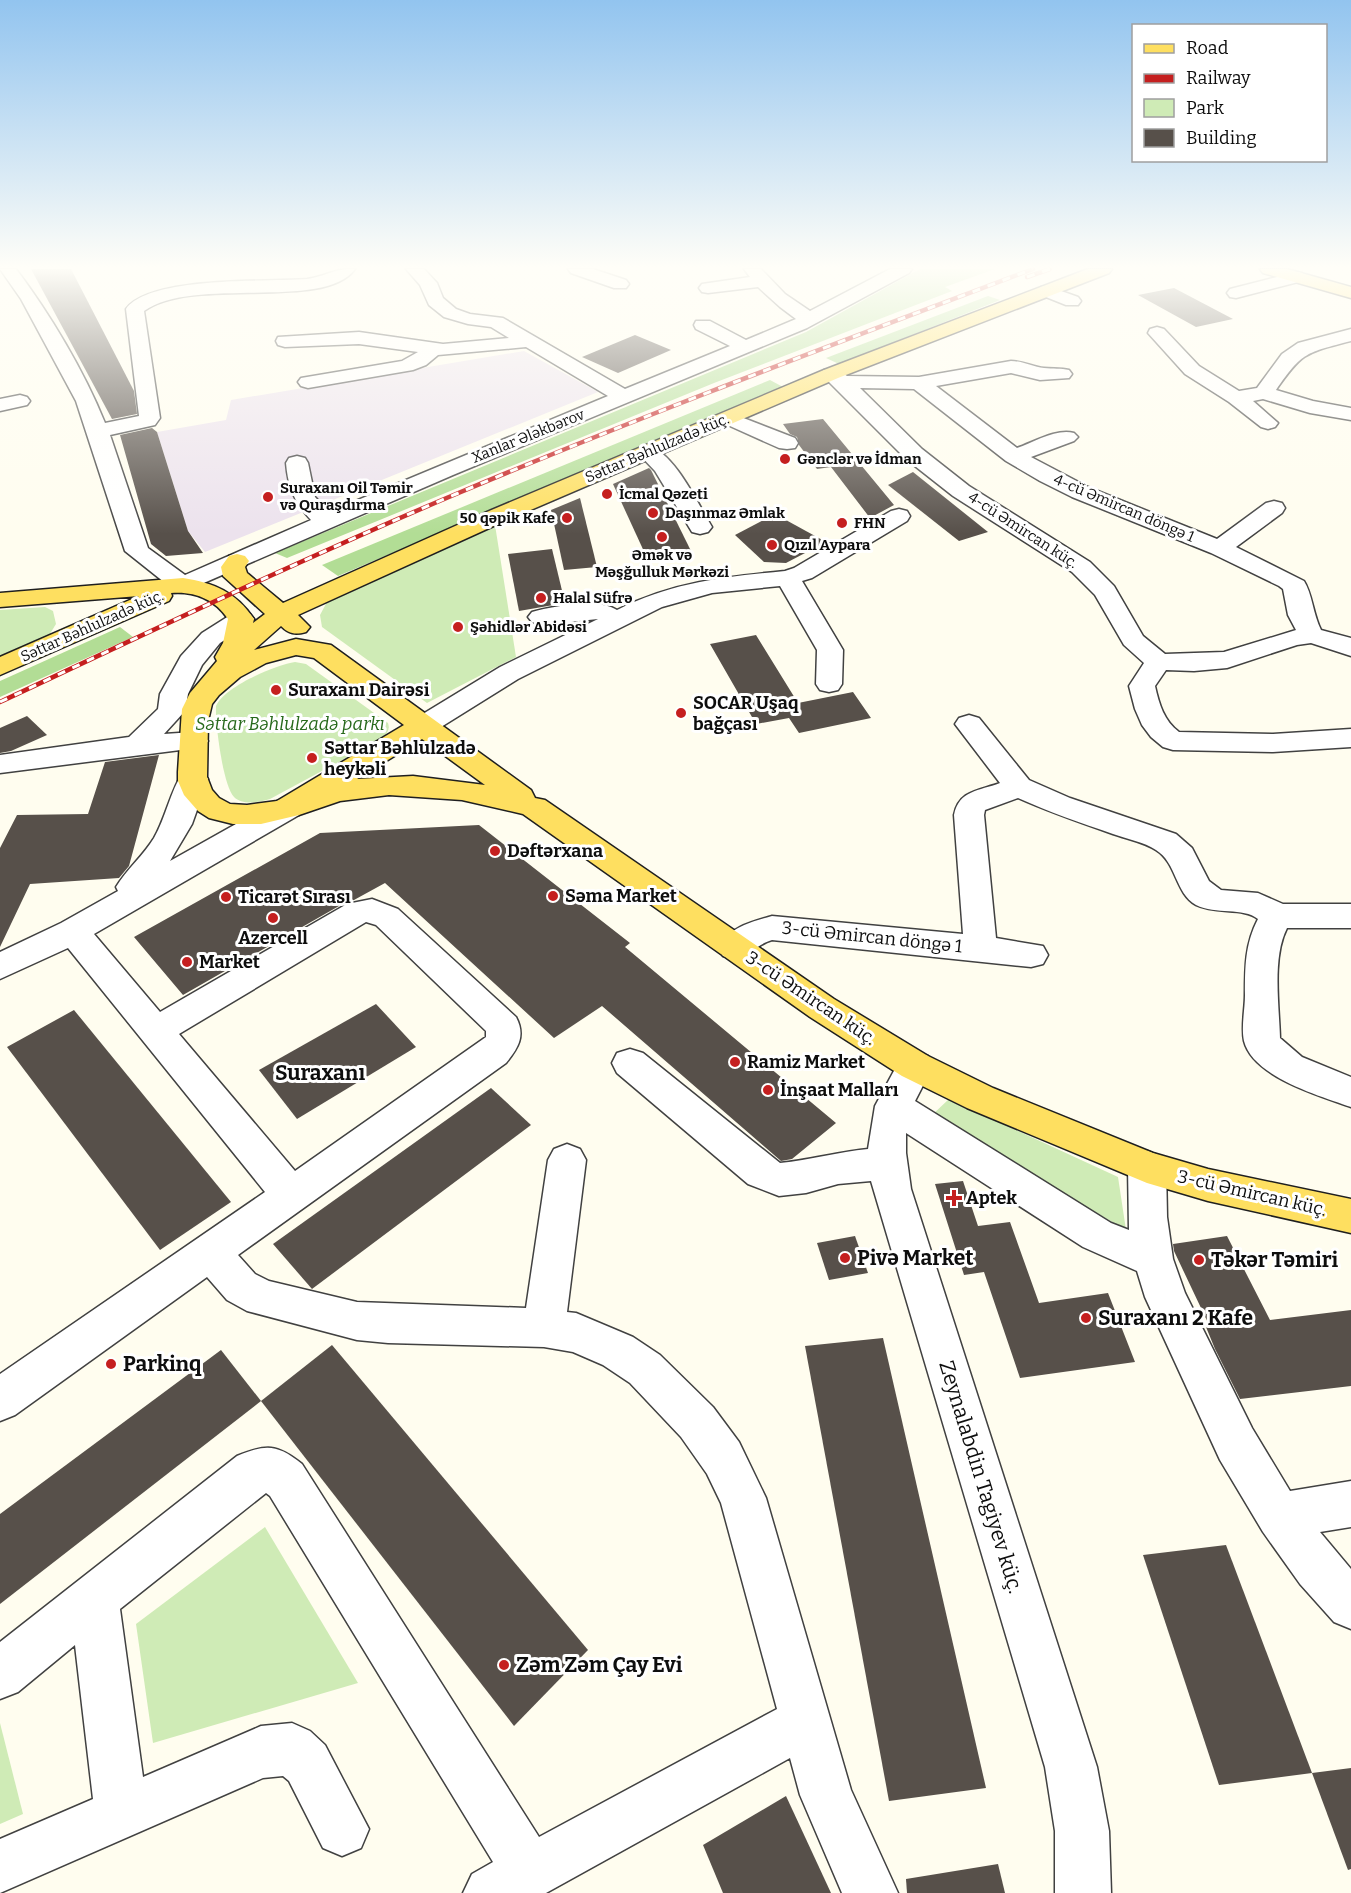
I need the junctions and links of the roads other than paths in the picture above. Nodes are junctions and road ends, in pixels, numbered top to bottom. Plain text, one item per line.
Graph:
1 (58, 357) edge
2 (142, 357) edge
3 (424, 357) edge
4 (558, 357) edge
5 (721, 357) edge
6 (887, 357) edge
7 (1180, 357) edge
8 (1290, 357) edge
9 (1062, 374) dead end
10 (837, 378) junction
11 (308, 381) dead end
12 (919, 383) junction
13 (1264, 393) junction
14 (624, 397) junction
15 (1236, 398) junction
16 (20, 401) dead end
17 (0, 405) edge
18 (728, 418) junction
19 (1268, 423) dead end
20 (1349, 425) edge
21 (98, 431) junction
22 (1067, 438) dead end
23 (787, 443) dead end
24 (648, 452) junction
25 (1014, 456) junction
26 (297, 463) dead end
27 (1274, 508) dead end
28 (899, 516) dead end
29 (326, 522) junction
30 (700, 527) dead end
31 (1219, 548) junction
32 (237, 561) junction
33 (788, 578) junction
34 (183, 585) junction
35 (0, 600) edge
36 (282, 613) junction
37 (541, 616) dead end
38 (241, 620) junction
39 (618, 621) junction
40 (1311, 635) junction
41 (1351, 648) edge
42 (322, 651) junction
43 (1158, 662) junction
44 (0, 667) edge
45 (829, 684) dead end
46 (200, 699) junction
47 (969, 724) dead end
48 (423, 726) junction
49 (1351, 738) edge
50 (194, 741) junction
51 (138, 745) junction
52 (0, 765) edge
53 (193, 779) junction
54 (1019, 787) junction
55 (534, 807) junction
56 (288, 808) junction
57 (1276, 916) junction
58 (1351, 916) edge
59 (73, 931) junction
60 (735, 947) junction
61 (980, 948) junction
62 (1031, 955) dead end
63 (0, 967) edge
64 (156, 1031) junction
65 (630, 1063) dead end
66 (915, 1066) junction
67 (1351, 1092) edge
68 (893, 1106) junction
69 (567, 1160) dead end
70 (887, 1164) junction
71 (1148, 1167) junction
72 (292, 1196) junction
73 (1351, 1216) edge
74 (211, 1253) junction
75 (1153, 1258) junction
76 (544, 1328) junction
77 (0, 1400) edge
78 (1351, 1504) edge
79 (1279, 1516) junction
80 (94, 1599) junction
81 (1351, 1605) edge
82 (0, 1674) edge
83 (805, 1722) junction
84 (122, 1814) junction
85 (342, 1829) dead end
86 (0, 1867) edge
87 (510, 1882) edge
88 (870, 1893) edge
89 (1083, 1893) edge

1 - 21 street
2 - 21 street
3 - 11 street
4 - 14 street
5 - 14 street, Xanlar Ələkbərov
6 - 10 main road, Səttar Bəhlulzadə küç.
7 - 15 street
8 - 13 street
9 - 12 street
10 - 12 street
10 - 18 main road, Səttar Bəhlulzadə küç.
10 - 43 street, 4-cü Əmircan küç.
12 - 25 street, 4-cü Əmircan döngə 1
13 - 15 street
13 - 20 street
14 - 29 street, Xanlar Ələkbərov
15 - 19 street
16 - 17 street
18 - 23 street
18 - 24 main road, Səttar Bəhlulzadə küç.
21 - 34 street
22 - 25 street
24 - 30 street
24 - 36 main road, Səttar Bəhlulzadə küç.
25 - 31 street, 4-cü Əmircan döngə 1
26 - 29 street
27 - 31 street
28 - 33 street
29 - 32 street, Xanlar Ələkbərov
31 - 40 street, 4-cü Əmircan döngə 1
32 - 34 street, Xanlar Ələkbərov
32 - 36 main road
33 - 39 street
33 - 45 street
34 - 35 main road
34 - 38 main road
34 - 44 main road, Səttar Bəhlulzadə küç.
36 - 42 main road
36 - 46 main road, Səttar Bəhlulzadə küç.
37 - 39 street
38 - 46 main road
38 - 51 street
39 - 48 street
40 - 41 street
40 - 43 street
42 - 46 main road
42 - 48 main road
43 - 49 street
46 - 50 main road
47 - 54 street
48 - 55 main road
48 - 56 main road
50 - 51 street
50 - 53 main road
51 - 52 street
53 - 56 main road
53 - 59 street
54 - 57 street
54 - 61 street, 3-cü Əmircan döngə 1
55 - 56 main road, 3-cü Əmircan küç.
55 - 60 main road, 3-cü Əmircan küç.
56 - 59 street
57 - 58 street
57 - 67 street
59 - 63 street
59 - 64 street
60 - 61 street, 3-cü Əmircan döngə 1
60 - 66 main road, 3-cü Əmircan küç.
61 - 62 street
64 - 72 street
64 - 72 street
65 - 70 street
66 - 68 street, Zeynalabdin Tagiyev küç.
66 - 71 main road, 3-cü Əmircan küç.
68 - 70 street, Zeynalabdin Tagiyev küç.
68 - 75 street
69 - 76 street
70 - 89 street, Zeynalabdin Tagiyev küç.
71 - 73 main road, 3-cü Əmircan küç.
71 - 75 street
72 - 74 street
74 - 76 street
74 - 77 street
75 - 79 street
76 - 83 street
78 - 79 street
79 - 81 street
80 - 82 street
80 - 84 street
80 - 87 street
83 - 87 street
83 - 88 street
84 - 85 street
84 - 86 street

